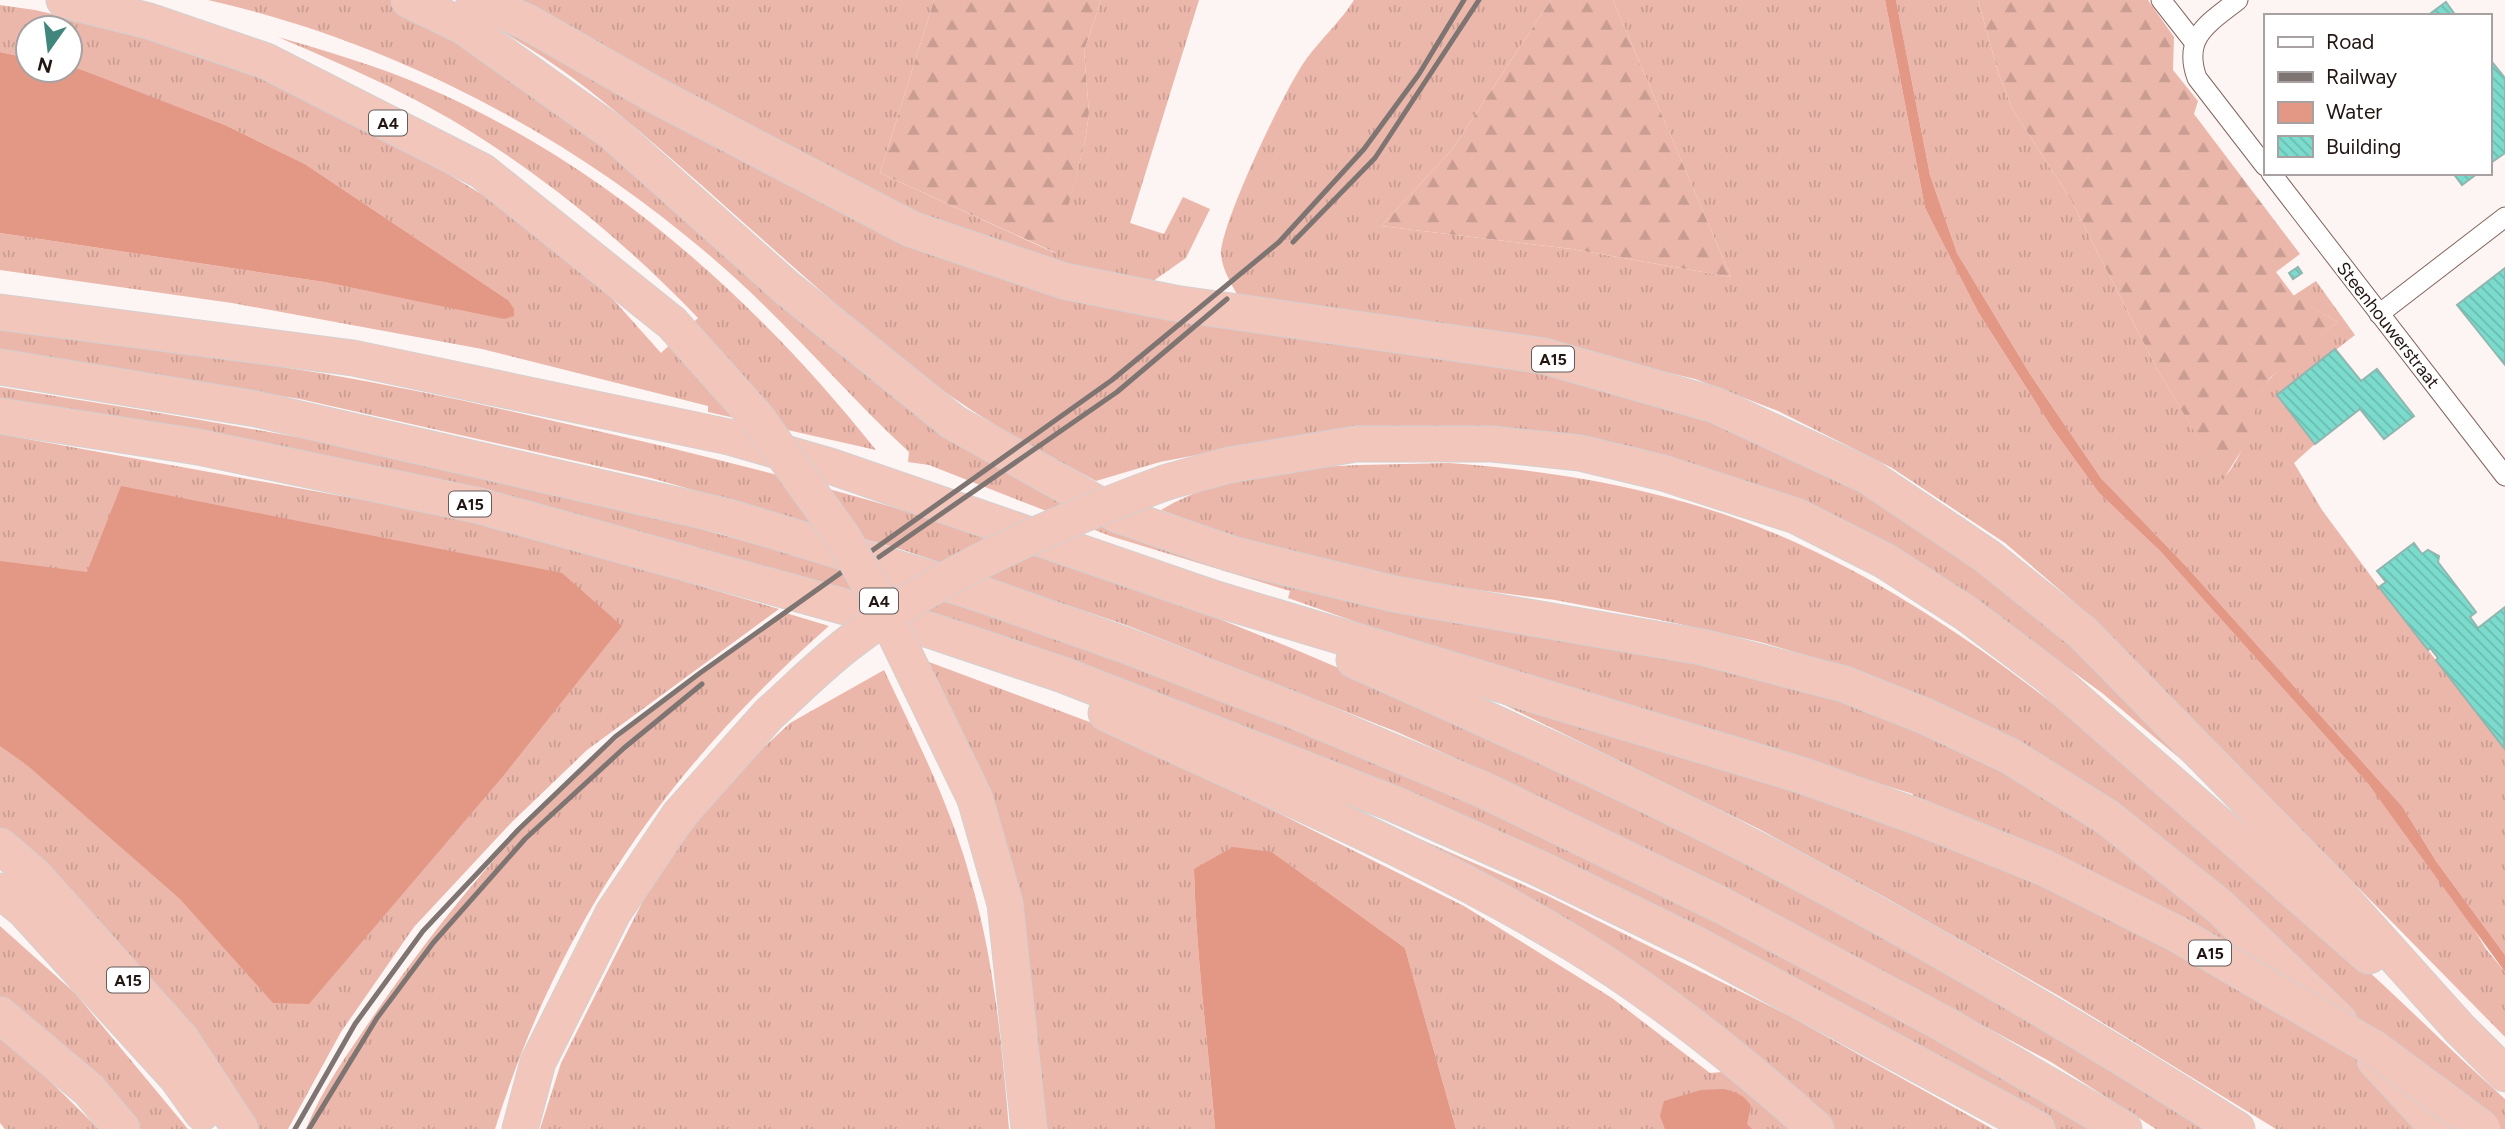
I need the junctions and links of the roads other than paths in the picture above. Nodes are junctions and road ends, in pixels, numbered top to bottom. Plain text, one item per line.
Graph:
1 (64, 0) edge
2 (409, 0) edge
3 (474, 0) edge
4 (2161, 0) edge
5 (2238, 0) edge
6 (2194, 41) junction
7 (2264, 165) edge
8 (2273, 175) edge
9 (2505, 217) edge
10 (0, 312) edge
11 (2379, 314) junction
12 (0, 367) edge
13 (0, 416) edge
14 (2505, 476) edge
15 (1213, 598) junction
16 (932, 631) junction
17 (0, 846) edge
18 (0, 891) edge
19 (0, 1015) edge
20 (2460, 1029) junction
21 (2505, 1074) edge
22 (122, 1129) edge
23 (214, 1129) edge
24 (240, 1129) edge
25 (520, 1129) edge
26 (1029, 1129) edge
27 (1816, 1129) edge
28 (2037, 1129) edge
29 (2124, 1129) edge
30 (2237, 1129) edge
31 (2439, 1129) edge
32 (2483, 1129) edge

1 - 26 highway, A4, bridge
2 - 31 highway, A15
3 - 20 highway, A15
4 - 6 street
5 - 6 street
6 - 7 street
8 - 11 street, Steenhouwerstraat
9 - 11 street
10 - 15 highway, A15
11 - 14 street, Steenhouwerstraat
12 - 29 highway
13 - 16 highway, A15
15 - 30 highway, A15
15 - 32 highway, A15, bridge
16 - 27 highway, A15
16 - 28 highway, A15
17 - 24 highway, A15
18 - 23 highway, A15
19 - 22 highway
20 - 21 highway, A15
20 - 25 highway, A15, bridge

